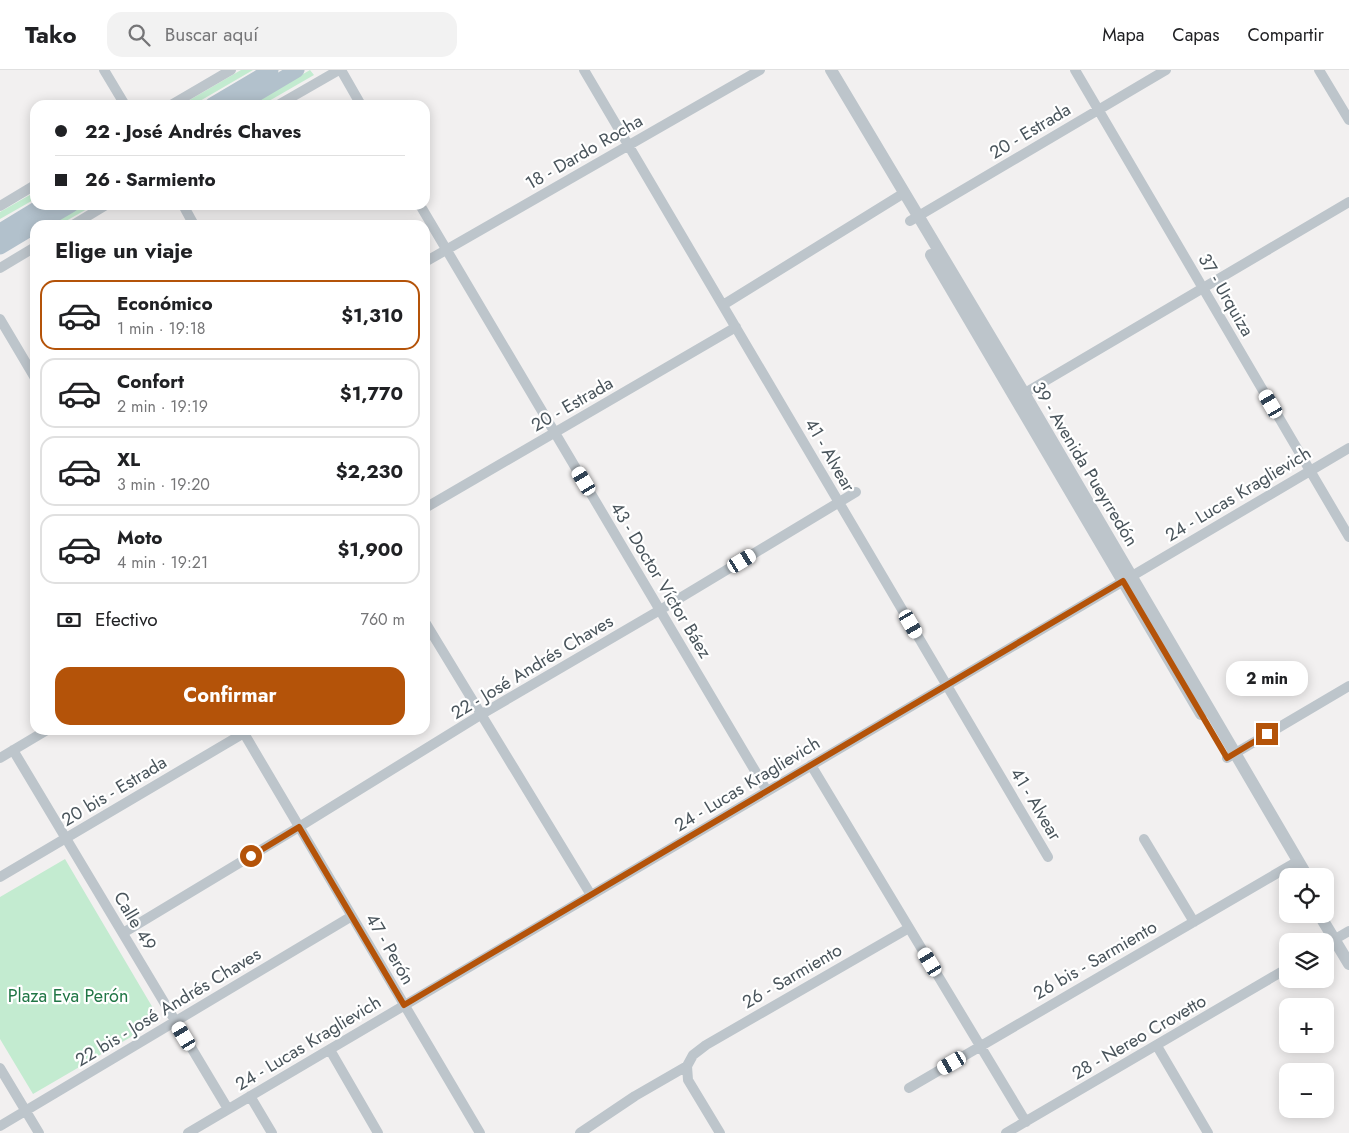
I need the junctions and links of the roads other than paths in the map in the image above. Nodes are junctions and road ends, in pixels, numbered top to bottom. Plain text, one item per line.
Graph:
1 (104, 70) edge
2 (231, 70) edge
3 (271, 70) edge
4 (297, 70) edge
5 (340, 70) edge
6 (584, 70) edge
7 (760, 70) edge
8 (821, 70) edge
9 (831, 70) edge
10 (1075, 70) edge
11 (1166, 70) edge
12 (1320, 70) edge
13 (122, 100) edge
14 (180, 100) edge
15 (220, 100) edge
16 (246, 100) edge
17 (287, 100) edge
18 (358, 100) edge
19 (1098, 110) junction
20 (1349, 120) edge
21 (629, 146) junction
22 (30, 189) edge
23 (900, 196) junction
24 (1349, 202) edge
25 (0, 206) edge
26 (35, 210) edge
27 (63, 210) edge
28 (98, 210) edge
29 (914, 218) junction
30 (46, 220) edge
31 (81, 220) edge
32 (430, 222) edge
33 (30, 230) edge
34 (0, 231) edge
35 (0, 247) edge
36 (446, 249) junction
37 (30, 250) edge
38 (430, 259) edge
39 (0, 268) edge
40 (1203, 288) junction
41 (723, 304) junction
42 (0, 319) edge
43 (736, 327) junction
44 (30, 370) edge
45 (1019, 396) junction
46 (555, 433) junction
47 (1349, 448) edge
48 (1310, 471) junction
49 (856, 492) dead end
50 (839, 502) junction
51 (430, 505) edge
52 (1349, 537) edge
53 (1127, 579) junction
54 (660, 610) junction
55 (430, 630) edge
56 (947, 685) junction
57 (1349, 686) edge
58 (482, 714) junction
59 (38, 735) edge
60 (238, 735) edge
61 (245, 735) edge
62 (13, 750) junction
63 (1231, 756) junction
64 (0, 758) edge
65 (812, 765) junction
66 (767, 791) junction
67 (299, 827) junction
68 (66, 838) junction
69 (1144, 839) dead end
70 (1048, 857) dead end
71 (1295, 867) edge
72 (0, 877) edge
73 (591, 895) junction
74 (352, 916) junction
75 (1194, 922) junction
76 (1326, 923) edge
77 (1332, 923) edge
78 (910, 928) junction
79 (122, 933) junction
80 (1338, 938) edge
81 (1349, 947) edge
82 (1349, 964) edge
83 (1279, 973) edge
84 (404, 1005) junction
85 (175, 1021) junction
86 (980, 1046) junction
87 (1157, 1046) junction
88 (330, 1050) junction
89 (687, 1066) junction
90 (0, 1068) edge
91 (909, 1088) dead end
92 (250, 1096) junction
93 (228, 1110) junction
94 (25, 1111) junction
95 (1026, 1122) junction
96 (0, 1126) edge
97 (39, 1133) edge
98 (188, 1133) edge
99 (272, 1133) edge
100 (378, 1133) edge
101 (480, 1133) edge
102 (580, 1133) edge
103 (720, 1133) edge
104 (1006, 1133) edge
105 (1208, 1133) edge

1 - 13 street
2 - 14 street
3 - 15 main road
4 - 16 main road
5 - 17 street
5 - 18 street
6 - 21 street, 41 - Alvear
7 - 21 street, 18 - Dardo Rocha
8 - 23 street, 39 - Avenida Pueyrredón
9 - 23 street, 39 - Avenida Pueyrredón
10 - 19 street, 37 - Urquiza
11 - 19 street, 20 - Estrada
12 - 20 street
19 - 29 street, 20 - Estrada
19 - 40 street, 37 - Urquiza
21 - 36 street, 18 - Dardo Rocha
21 - 41 street, 41 - Alvear
22 - 25 street
23 - 29 street, 39 - Avenida Pueyrredón
23 - 41 street
24 - 40 street
26 - 34 main road
27 - 30 main road
28 - 31 street
29 - 45 street, 39 - Avenida Pueyrredón
32 - 36 street, 43 - Doctor Víctor Báez
33 - 35 main road
36 - 38 street, 18 - Dardo Rocha
36 - 46 street, 43 - Doctor Víctor Báez
37 - 39 street
40 - 45 street
40 - 48 street, 37 - Urquiza
41 - 43 street, 41 - Alvear
42 - 44 street
43 - 46 street, 20 - Estrada
43 - 50 street, 41 - Alvear
45 - 53 street, 39 - Avenida Pueyrredón
46 - 51 street, 20 - Estrada
46 - 54 street, 43 - Doctor Víctor Báez
47 - 48 street, 24 - Lucas Kraglievich
48 - 52 street, 37 - Urquiza
48 - 53 street, 24 - Lucas Kraglievich
49 - 50 street, 22 - José Andrés Chaves
50 - 54 street, 22 - José Andrés Chaves
50 - 56 street, 41 - Alvear
53 - 56 street, 24 - Lucas Kraglievich
53 - 63 street, 39 - Avenida Pueyrredón
54 - 58 street, 22 - José Andrés Chaves
54 - 66 street, 43 - Doctor Víctor Báez
55 - 58 street
56 - 65 street, 24 - Lucas Kraglievich
56 - 70 street, 41 - Alvear
57 - 63 street
58 - 67 street, 22 - José Andrés Chaves
58 - 73 street
59 - 62 street
60 - 68 street, 20 bis - Estrada
61 - 67 street, 47 - Perón
62 - 64 street
62 - 68 street, Calle 49
63 - 71 street, 39 - Avenida Pueyrredón
65 - 66 street, 24 - Lucas Kraglievich
65 - 78 street
66 - 73 street, 24 - Lucas Kraglievich
67 - 74 street, 47 - Perón
67 - 79 street, 22 - José Andrés Chaves
68 - 72 street, 20 bis - Estrada
68 - 79 street, Calle 49
69 - 75 street
71 - 75 street, 26 bis - Sarmiento
73 - 84 street, 24 - Lucas Kraglievich
74 - 84 street, 47 - Perón
74 - 85 street, 22 bis - José Andrés Chaves
75 - 86 street, 26 bis - Sarmiento
76 - 80 street
77 - 80 street
78 - 86 street
78 - 89 street, 26 - Sarmiento
79 - 85 street, Calle 49
80 - 81 street
80 - 82 street
83 - 87 street, 28 - Nereo Crovetto
84 - 88 street, 24 - Lucas Kraglievich
84 - 101 street, 47 - Perón
85 - 93 street, Calle 49
85 - 94 street, 22 bis - José Andrés Chaves
86 - 91 street, 26 bis - Sarmiento
86 - 95 street
87 - 95 street, 28 - Nereo Crovetto
87 - 105 street
88 - 92 street, 24 - Lucas Kraglievich
88 - 100 street
89 - 102 street
89 - 103 street
90 - 94 street
92 - 93 street, 24 - Lucas Kraglievich
92 - 99 street
93 - 98 street, 24 - Lucas Kraglievich
94 - 96 street, 22 bis - José Andrés Chaves
94 - 97 street
95 - 104 street, 28 - Nereo Crovetto

